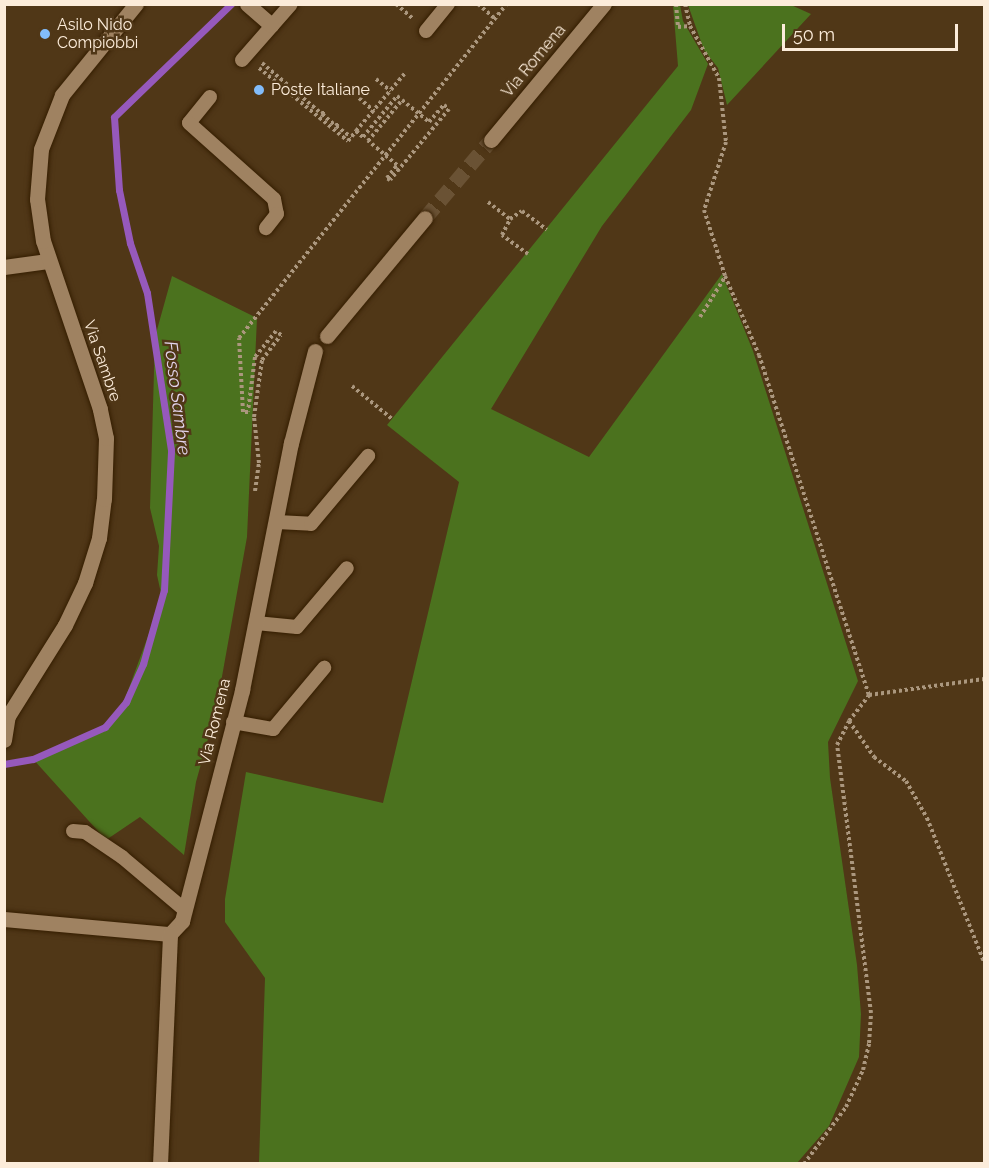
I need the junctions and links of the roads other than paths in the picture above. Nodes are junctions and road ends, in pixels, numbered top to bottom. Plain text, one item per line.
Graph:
1 (136, 4) edge
2 (247, 4) edge
3 (291, 4) edge
4 (604, 4) edge
5 (447, 5) edge
6 (271, 25) junction
7 (423, 28) road end
8 (242, 60) dead end
9 (210, 97) dead end
10 (491, 140) tunnel mouth
11 (425, 218) tunnel mouth
12 (266, 228) dead end
13 (48, 261) junction
14 (4, 267) edge
15 (327, 336) dead end
16 (315, 351) dead end
17 (368, 456) dead end
18 (277, 522) junction
19 (347, 568) dead end
20 (256, 623) junction
21 (324, 668) dead end
22 (233, 722) junction
23 (4, 740) edge
24 (74, 831) dead end
25 (185, 910) junction
26 (4, 918) edge
27 (170, 934) junction
28 (160, 1164) edge

1 - 13 street, Via Sambre
2 - 6 street
3 - 6 lane
4 - 10 street, Via Romena
5 - 7 lane
6 - 8 lane
9 - 12 lane
11 - 15 street
13 - 14 street
13 - 23 street, Via Sambre
16 - 18 street, Via Romena
17 - 18 lane
18 - 20 street, Via Romena
19 - 20 lane
20 - 22 street, Via Romena
21 - 22 lane
22 - 25 street, Via Romena
24 - 25 lane
25 - 27 street, Via Romena
26 - 27 street
27 - 28 street

